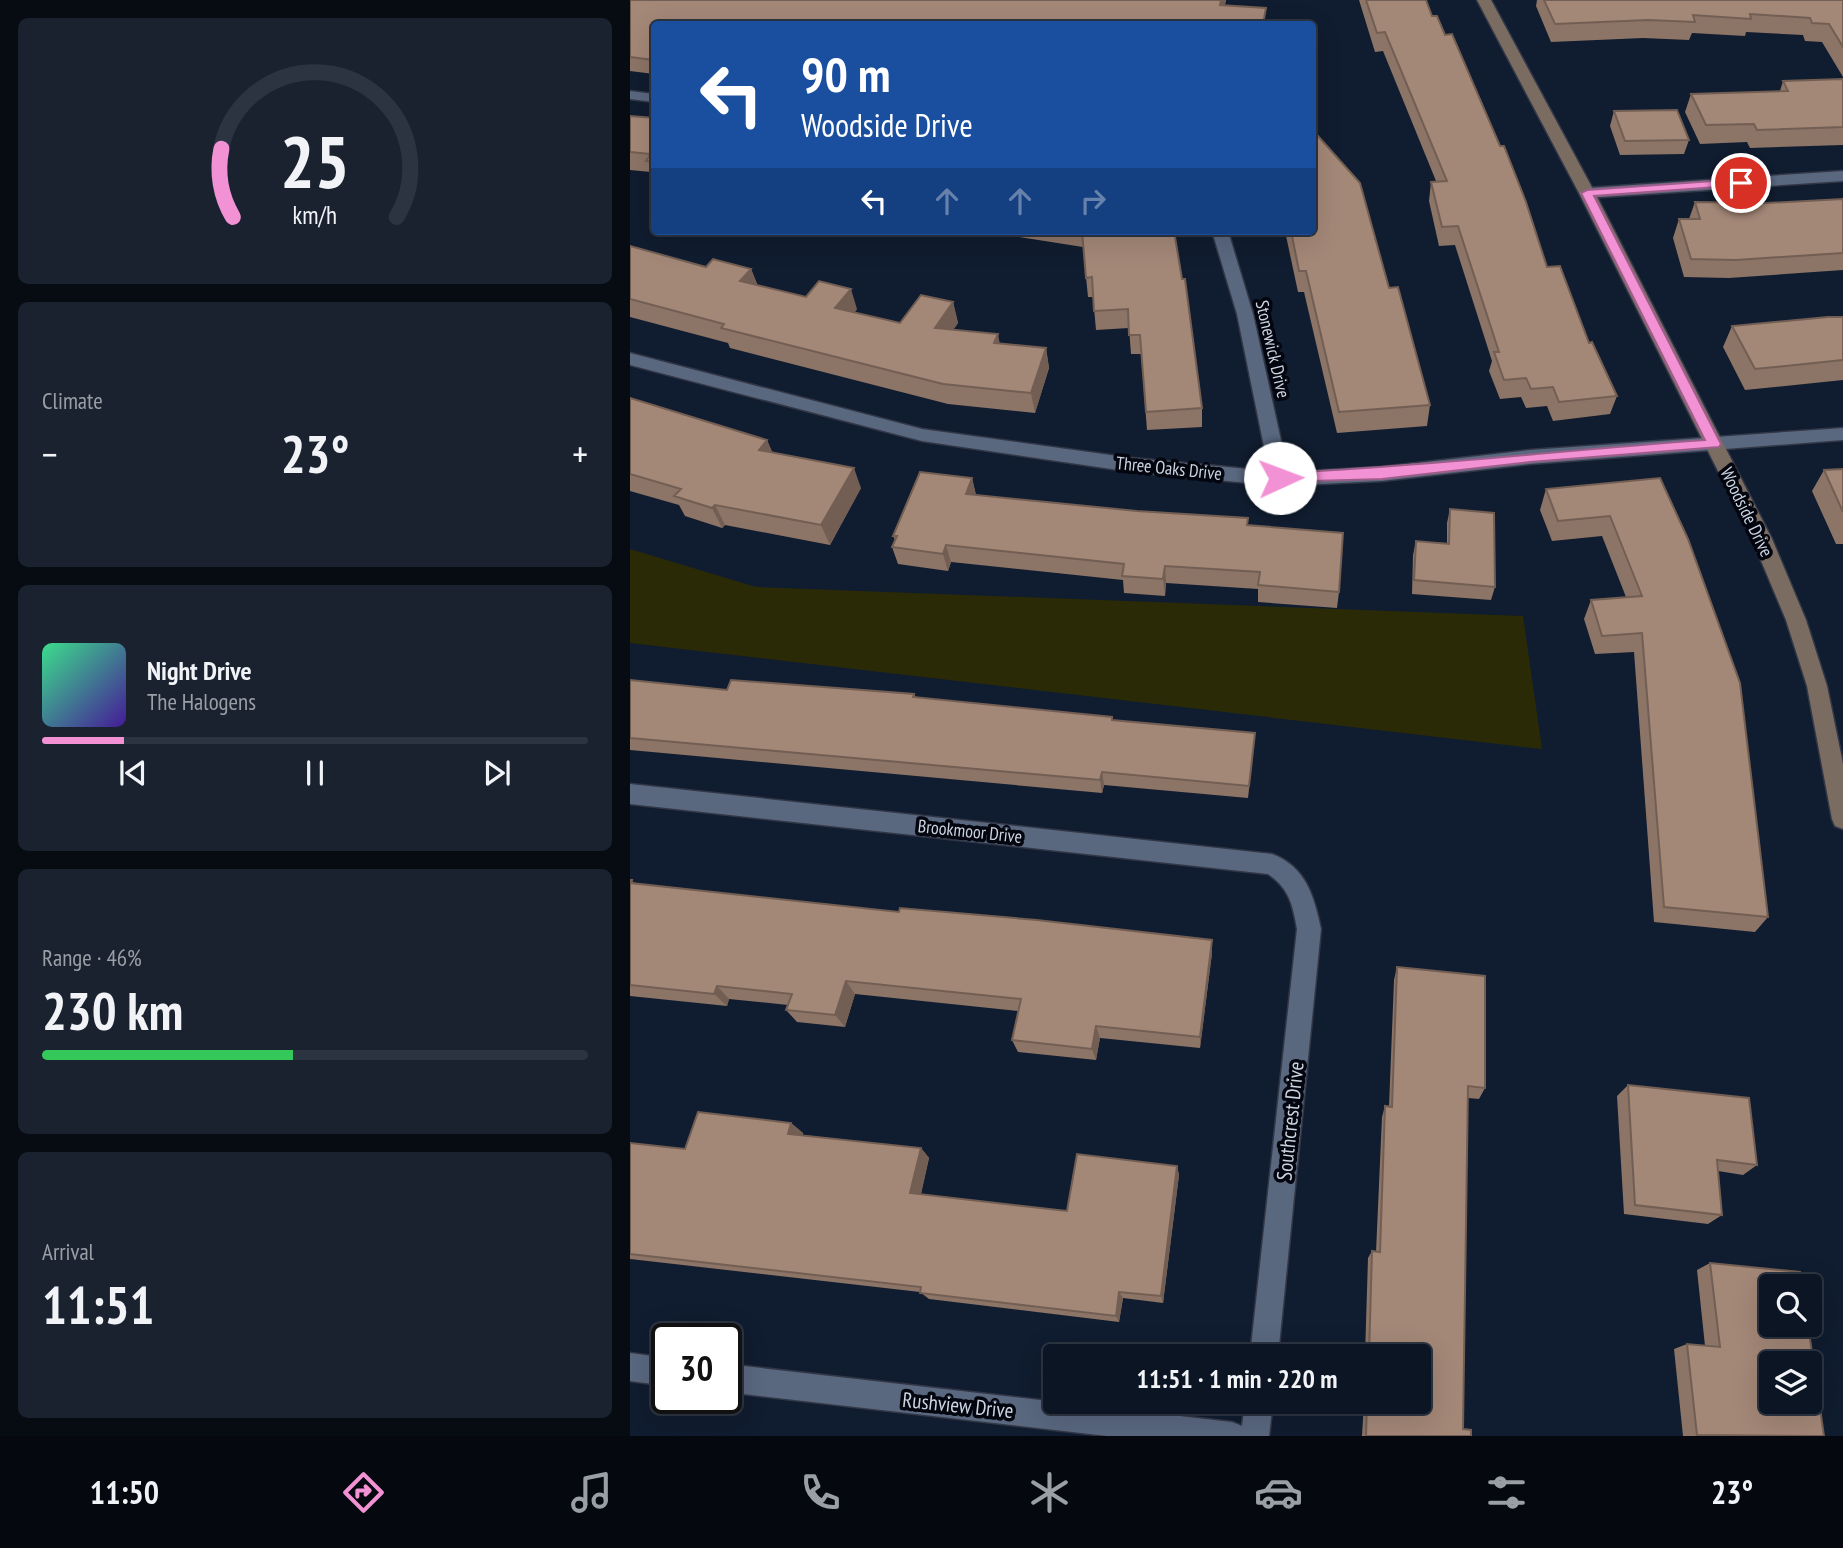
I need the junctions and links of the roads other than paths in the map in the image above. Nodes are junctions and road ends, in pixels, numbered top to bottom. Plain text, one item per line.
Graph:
1 (1484, 0) edge
2 (630, 94) edge
3 (651, 98) edge
4 (1843, 176) edge
5 (1587, 193) junction
6 (1221, 235) edge
7 (630, 359) edge
8 (1843, 434) edge
9 (1714, 444) junction
10 (1280, 478) junction
11 (630, 794) edge
12 (1841, 795) edge
13 (1843, 819) edge
14 (1300, 887) joint
15 (1265, 1344) edge
16 (651, 1372) edge
17 (632, 1373) edge
18 (742, 1380) edge
19 (1258, 1414) edge
20 (1233, 1436) edge
21 (1255, 1436) edge

1 - 5 street, Woodside Drive
2 - 3 street
4 - 5 street
5 - 9 street, Woodside Drive
6 - 10 street, Stonewick Drive
7 - 10 street, Three Oaks Drive
8 - 9 street, Three Oaks Drive
9 - 10 street, Three Oaks Drive
9 - 12 street, Woodside Drive
11 - 14 street, Brookmoor Drive
12 - 13 street, Woodside Drive
14 - 15 street, Southcrest Drive
16 - 17 street
18 - 20 street, Rushview Drive
19 - 21 street

